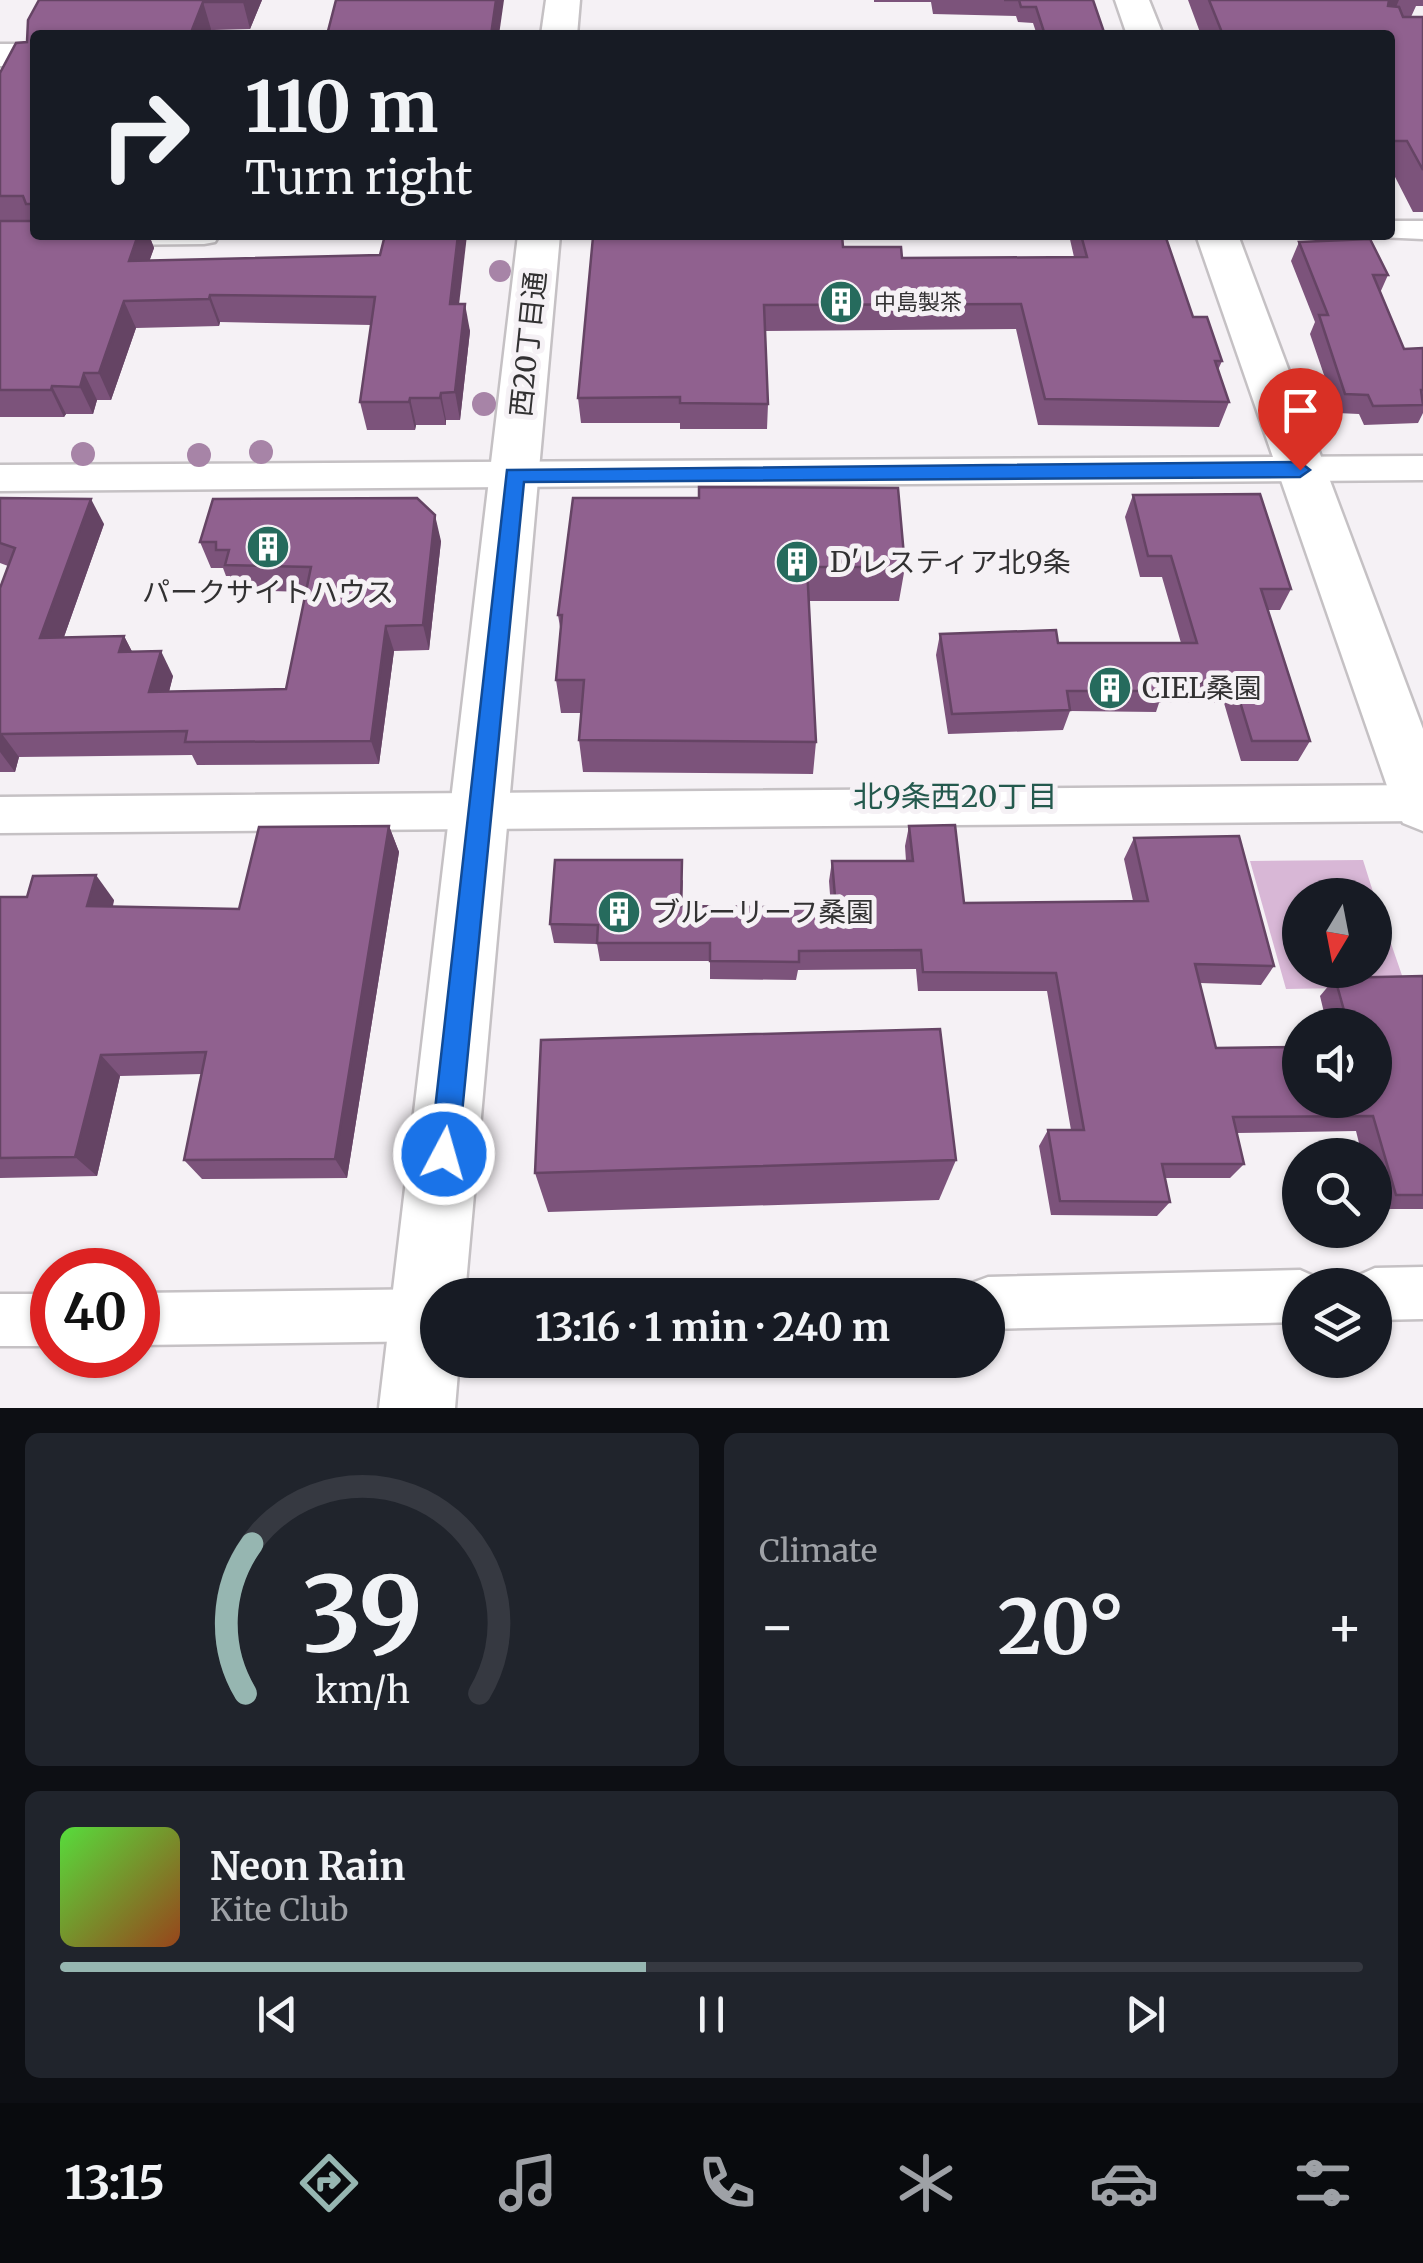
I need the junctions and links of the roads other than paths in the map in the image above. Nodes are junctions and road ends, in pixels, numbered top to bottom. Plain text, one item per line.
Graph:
1 (562, 0) edge
2 (1132, 0) edge
3 (559, 30) edge
4 (1143, 30) edge
5 (0, 55) edge
6 (30, 55) edge
7 (1395, 230) edge
8 (1423, 230) edge
9 (0, 237) edge
10 (30, 237) edge
11 (538, 240) edge
12 (1219, 240) edge
13 (1423, 468) edge
14 (1300, 470) junction
15 (514, 475) junction
16 (0, 478) edge
17 (1423, 804) edge
18 (480, 811) junction
19 (0, 815) edge
20 (436, 1278) edge
21 (1392, 1294) edge
22 (1423, 1294) edge
23 (1282, 1296) edge
24 (1005, 1303) edge
25 (420, 1315) edge
26 (160, 1318) edge
27 (0, 1320) edge
28 (30, 1320) edge
29 (422, 1378) edge
30 (417, 1408) edge

1 - 3 street
2 - 4 street
5 - 6 street
7 - 8 street
9 - 10 street
11 - 15 street, 西20丁目通
12 - 14 street
13 - 14 street
14 - 15 street
14 - 17 street
15 - 16 street
15 - 18 street, 西20丁目通
17 - 18 street
18 - 19 street
18 - 20 street, 西20丁目通
21 - 22 street
23 - 24 street
25 - 26 street
27 - 28 street
29 - 30 street, 西20丁目通

